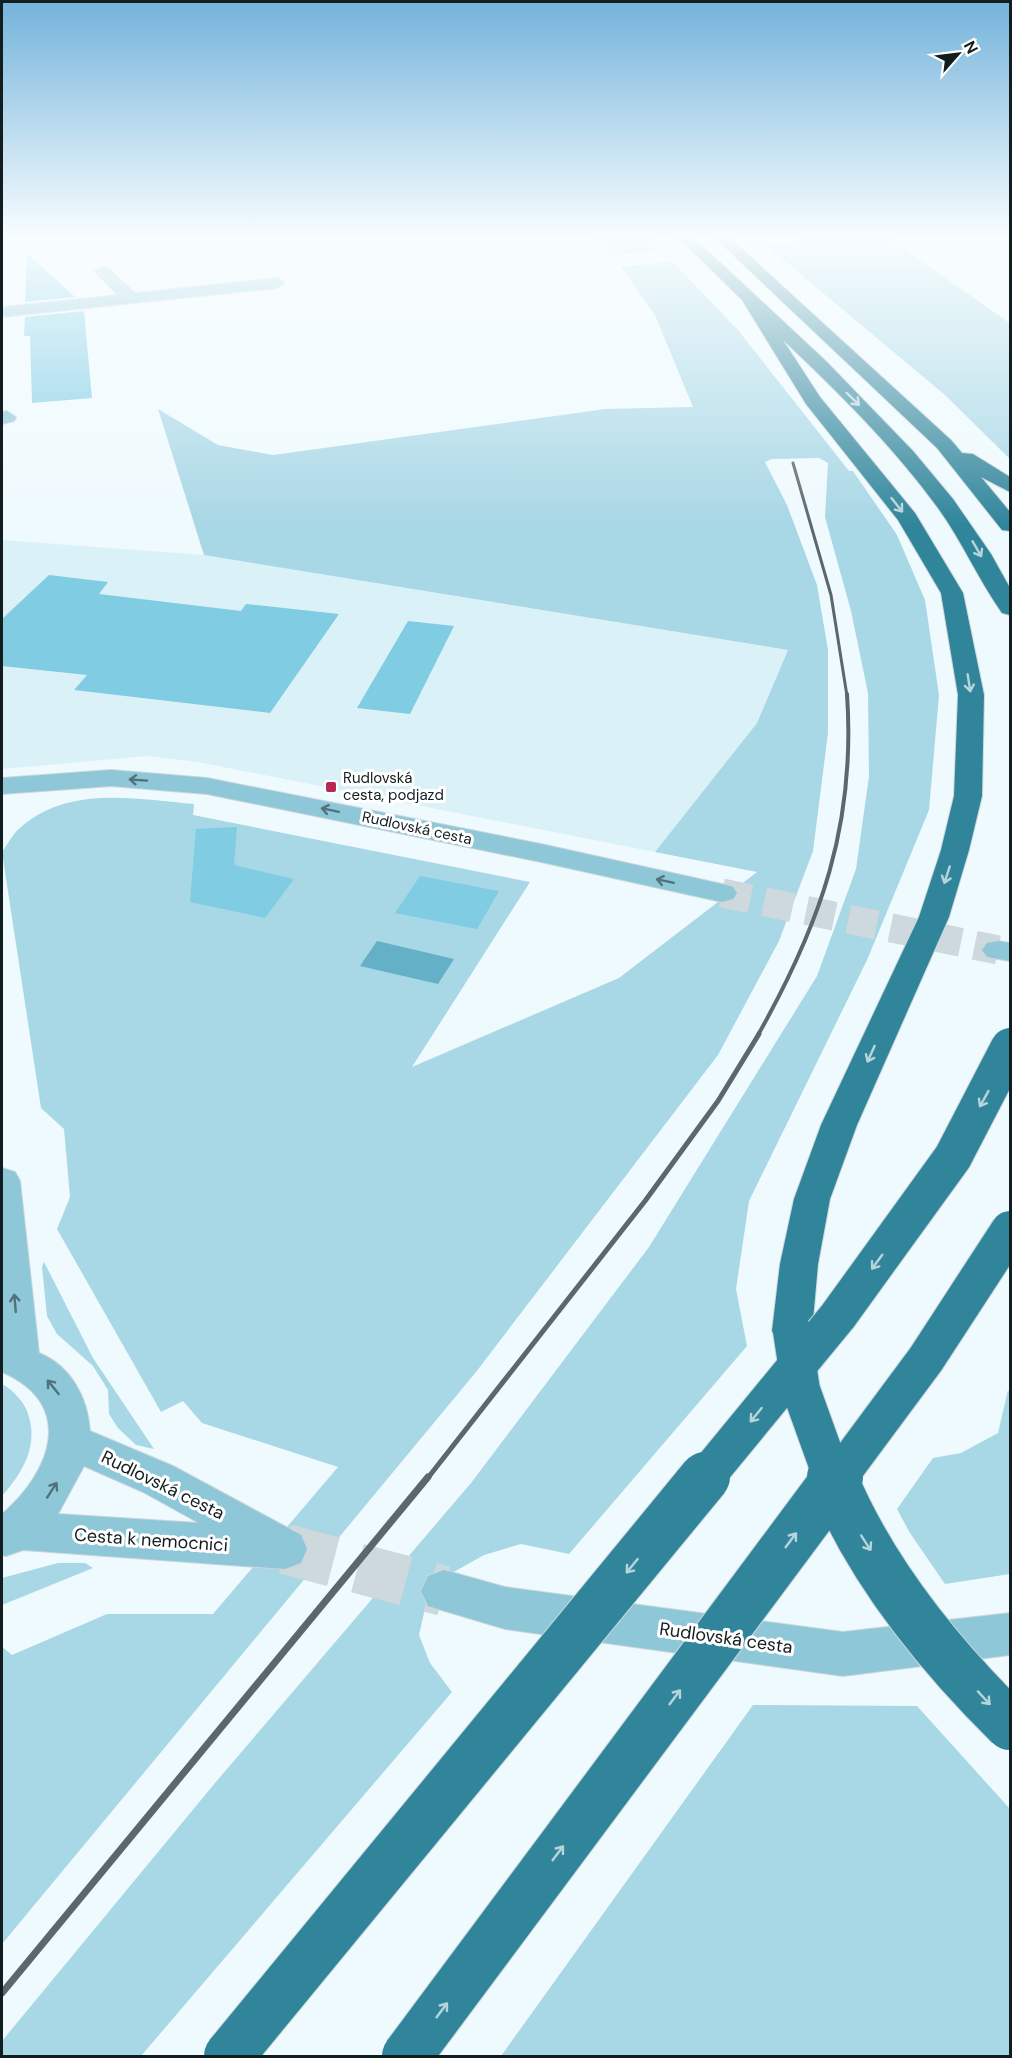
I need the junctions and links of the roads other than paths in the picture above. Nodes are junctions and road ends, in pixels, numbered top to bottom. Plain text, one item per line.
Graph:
1 (770, 333) edge
2 (783, 333) edge
3 (825, 333) edge
4 (944, 444) junction
5 (1011, 486) edge
6 (1011, 525) edge
7 (1011, 608) edge
8 (2, 786) edge
9 (722, 893) tunnel mouth
10 (1011, 1047) edge
11 (2, 1181) edge
12 (1011, 1230) edge
13 (10, 1358) edge
14 (70, 1441) junction
15 (9, 1535) edge
16 (285, 1549) joint
17 (444, 1591) tunnel mouth
18 (1011, 1634) edge
19 (1011, 1725) edge
20 (229, 2056) edge
21 (407, 2056) edge

1 -> 19 highway, bridge
2 -> 7 highway
3 - 4 highway
4 - 5 highway
4 - 6 highway
9 -> 8 street, Rudlovská cesta
10 -> 20 highway, bridge
13 -> 11 street, Cesta k nemocnici
21 -> 12 highway, bridge
14 -> 13 street, Cesta k nemocnici
15 -> 14 street, Cesta k nemocnici
14 - 16 street, Rudlovská cesta
15 - 16 street, Cesta k nemocnici
17 - 18 street, Rudlovská cesta

